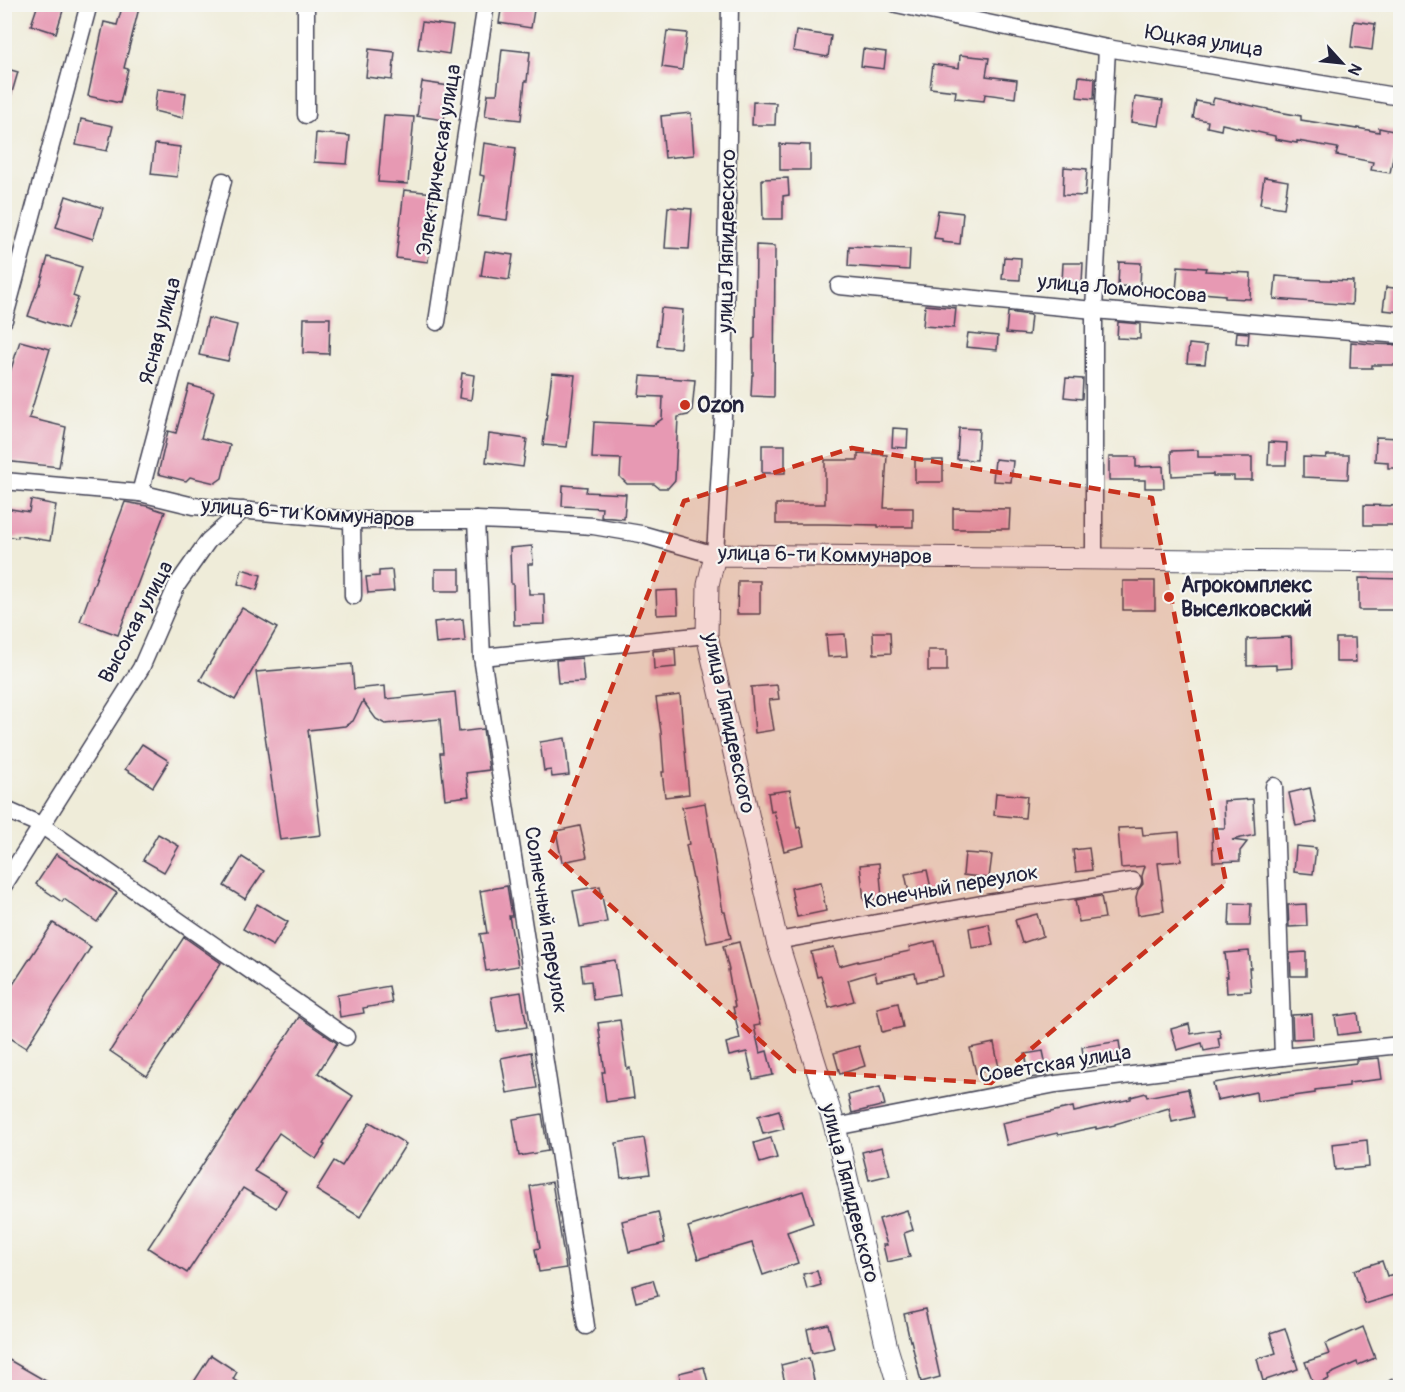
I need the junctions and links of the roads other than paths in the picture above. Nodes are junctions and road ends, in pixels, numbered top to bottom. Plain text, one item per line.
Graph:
1 (89, 4) edge
2 (306, 4) edge
3 (486, 4) edge
4 (730, 4) edge
5 (896, 4) edge
6 (1107, 48) junction
7 (1401, 97) edge
8 (306, 114) dead end
9 (223, 181) dead end
10 (839, 286) dead end
11 (1094, 310) junction
12 (4, 320) edge
13 (437, 322) dead end
14 (1401, 335) edge
15 (4, 481) edge
16 (140, 493) junction
17 (243, 510) junction
18 (352, 520) junction
19 (476, 520) junction
20 (715, 555) junction
21 (1094, 558) junction
22 (1401, 562) edge
23 (353, 596) dead end
24 (708, 635) junction
25 (483, 657) junction
26 (1274, 786) dead end
27 (4, 809) edge
28 (41, 825) junction
29 (1133, 880) dead end
30 (4, 885) edge
31 (777, 941) junction
32 (346, 1038) dead end
33 (1401, 1046) edge
34 (1283, 1057) junction
35 (835, 1127) junction
36 (586, 1326) dead end
37 (1401, 1385) edge
38 (899, 1388) edge
39 (1394, 1388) edge

1 - 12 street
2 - 8 street
3 - 13 street, Электрическая улица
4 - 20 street, улица Ляпидевского
5 - 6 street, Юцкая улица
6 - 7 street, Юцкая улица
6 - 11 street
9 - 16 street, Ясная улица
10 - 11 street, улица Ломоносова
11 - 14 street, улица Ломоносова
11 - 21 street
15 - 16 street, улица 6-ти Коммунаров
16 - 17 street, улица 6-ти Коммунаров
17 - 18 street, улица 6-ти Коммунаров
17 - 28 street, Высокая улица
18 - 19 street, улица 6-ти Коммунаров
18 - 23 street
19 - 20 street, улица 6-ти Коммунаров
19 - 25 street, Солнечный переулок
20 - 21 main road, улица 6-ти Коммунаров
20 - 24 main road, улица Ляпидевского
21 - 22 main road, улица 6-ти Коммунаров
24 - 25 street
24 - 31 main road, улица Ляпидевского
25 - 36 street, Солнечный переулок
26 - 34 street
27 - 28 street
28 - 30 street, Высокая улица
28 - 32 street
29 - 31 street, Конечный переулок
31 - 35 main road, улица Ляпидевского
33 - 34 street, Советская улица
34 - 35 street, Советская улица
35 - 38 main road, улица Ляпидевского
37 - 39 street

